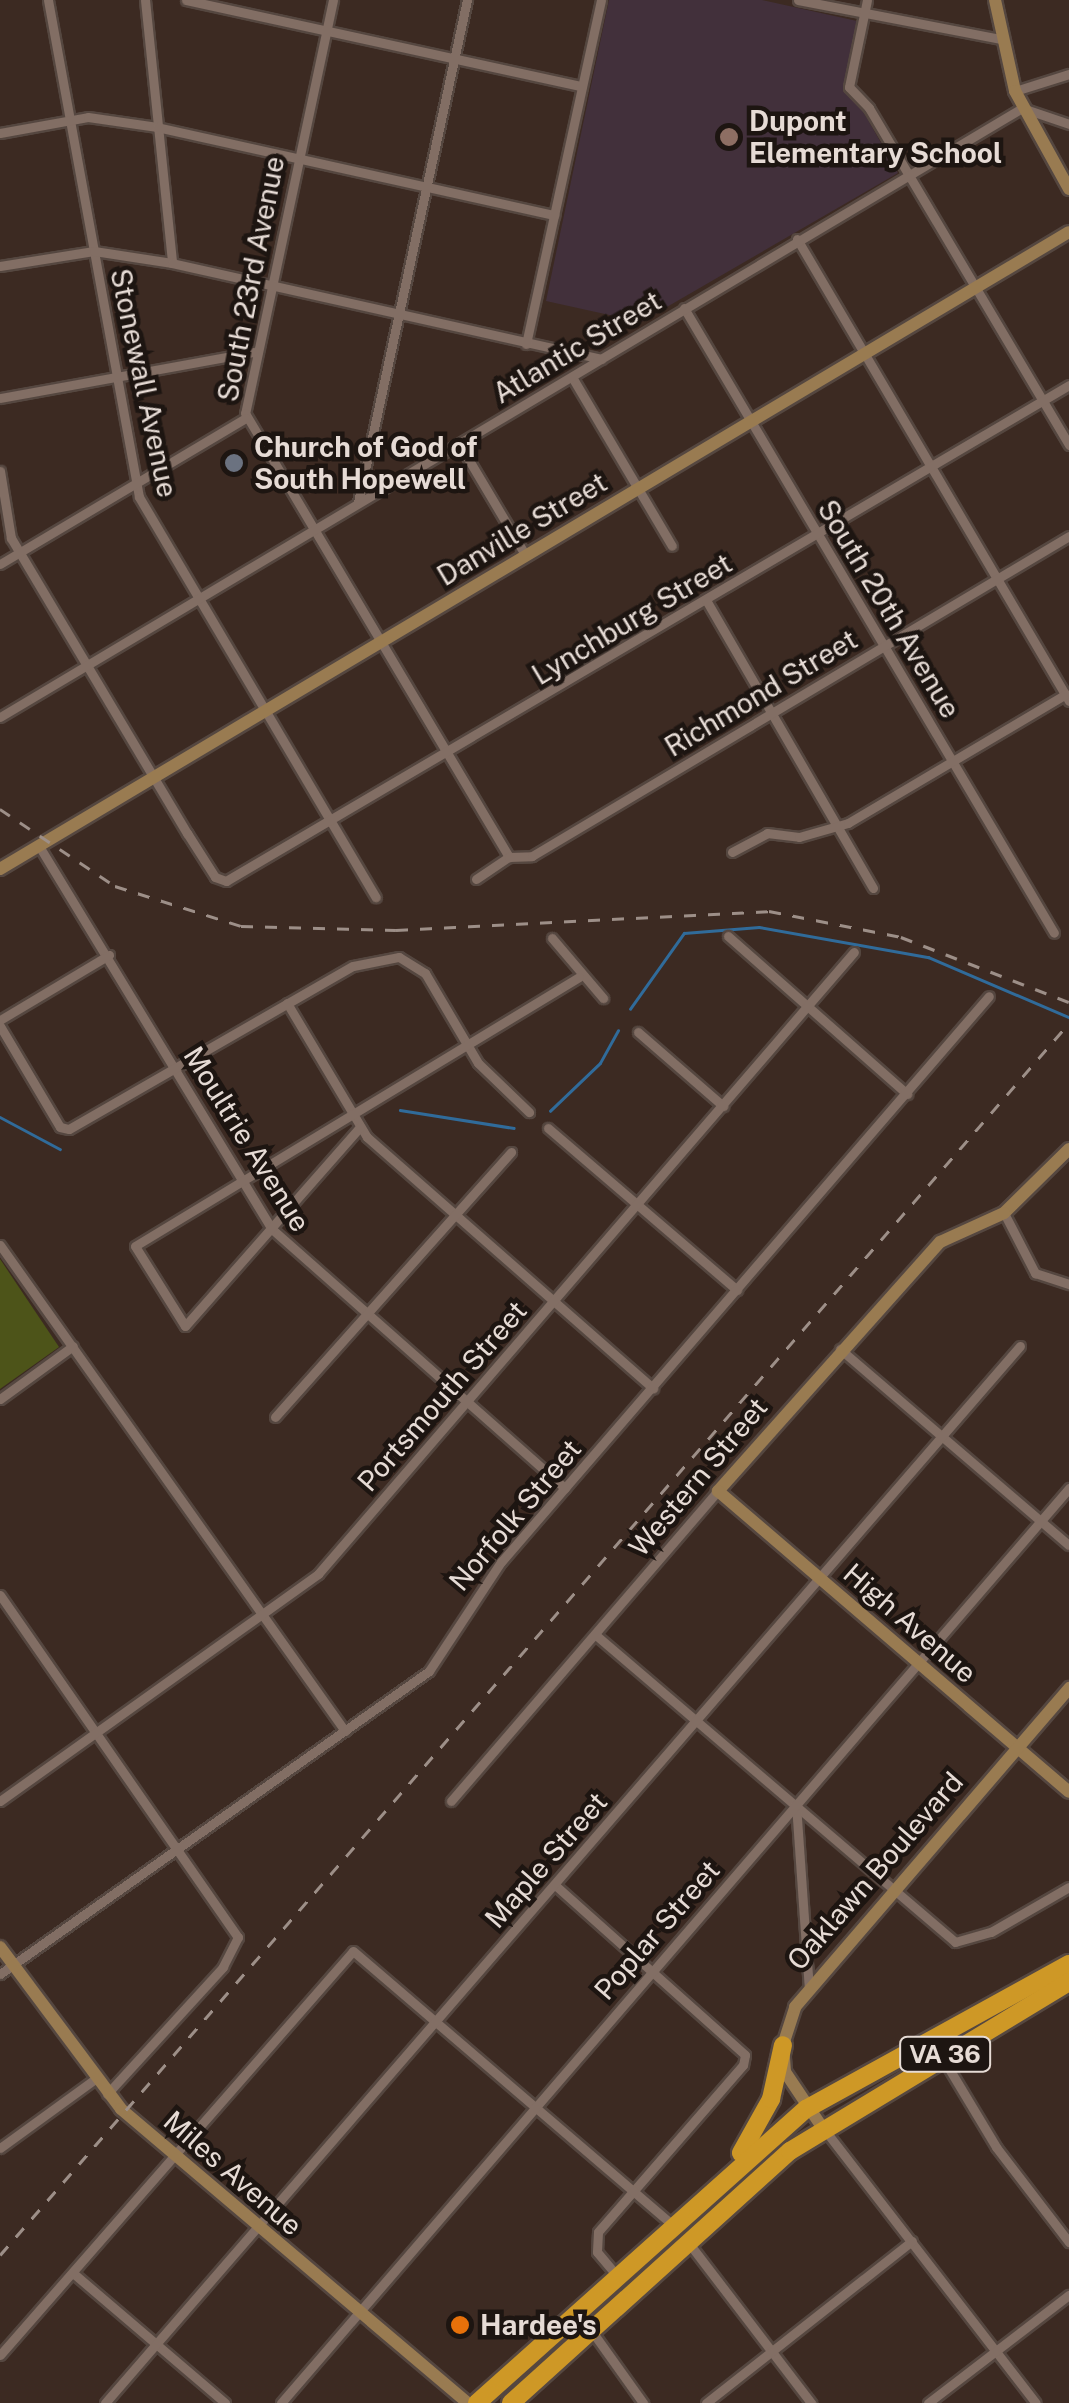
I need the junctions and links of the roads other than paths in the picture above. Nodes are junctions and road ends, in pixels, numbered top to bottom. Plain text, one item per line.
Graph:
1 (48, 0) edge
2 (145, 0) edge
3 (333, 0) edge
4 (467, 0) edge
5 (601, 0) edge
6 (798, 0) edge
7 (866, 0) edge
8 (995, 0) edge
9 (193, 1) edge
10 (864, 14) junction
11 (326, 30) junction
12 (1001, 39) junction
13 (454, 58) junction
14 (1069, 74) edge
15 (582, 86) junction
16 (1015, 91) junction
17 (1022, 108) junction
18 (70, 120) junction
19 (1069, 124) edge
20 (157, 127) junction
21 (0, 133) edge
22 (298, 157) junction
23 (910, 176) junction
24 (426, 187) junction
25 (1069, 189) edge
26 (554, 215) junction
27 (1069, 232) edge
28 (797, 239) junction
29 (94, 251) junction
30 (172, 263) junction
31 (0, 266) edge
32 (270, 286) junction
33 (976, 288) junction
34 (684, 308) junction
35 (398, 315) junction
36 (526, 344) junction
37 (254, 352) junction
38 (864, 355) junction
39 (601, 360) junction
40 (116, 377) junction
41 (572, 378) junction
42 (1069, 385) edge
43 (0, 398) edge
44 (1042, 401) junction
45 (246, 418) junction
46 (751, 422) junction
47 (460, 444) junction
48 (1069, 445) edge
49 (930, 468) junction
50 (0, 471) edge
51 (136, 483) junction
52 (638, 489) junction
53 (358, 502) junction
54 (6, 532) edge
55 (312, 532) junction
56 (818, 534) junction
57 (1069, 536) edge
58 (672, 546) dead end
59 (19, 553) junction
60 (526, 556) junction
61 (0, 564) edge
62 (996, 580) junction
63 (200, 599) junction
64 (706, 600) junction
65 (380, 643) junction
66 (885, 646) junction
67 (88, 665) junction
68 (1068, 696) edge
69 (266, 711) junction
70 (771, 712) junction
71 (0, 717) edge
72 (448, 754) junction
73 (953, 761) junction
74 (155, 777) junction
75 (333, 821) junction
76 (837, 825) junction
77 (39, 846) junction
78 (732, 852) dead end
79 (509, 857) junction
80 (0, 869) edge
81 (476, 879) dead end
82 (873, 888) dead end
83 (376, 896) dead end
84 (1054, 933) dead end
85 (728, 936) dead end
86 (552, 938) dead end
87 (854, 952) dead end
88 (109, 955) junction
89 (580, 977) junction
90 (989, 996) dead end
91 (602, 998) dead end
92 (288, 1003) junction
93 (808, 1006) junction
94 (0, 1023) edge
95 (638, 1032) dead end
96 (466, 1046) junction
97 (176, 1068) junction
98 (907, 1094) junction
99 (723, 1106) junction
100 (529, 1112) dead end
101 (353, 1114) junction
102 (360, 1127) junction
103 (548, 1128) dead end
104 (1069, 1149) edge
105 (511, 1152) dead end
106 (242, 1181) junction
107 (637, 1204) junction
108 (1004, 1214) junction
109 (454, 1216) junction
110 (272, 1229) junction
111 (1, 1247) edge
112 (1069, 1284) edge
113 (736, 1290) junction
114 (552, 1303) junction
115 (368, 1317) junction
116 (72, 1346) junction
117 (1020, 1346) dead end
118 (840, 1349) junction
119 (653, 1388) junction
120 (0, 1399) edge
121 (466, 1403) junction
122 (275, 1417) dead end
123 (939, 1436) junction
124 (565, 1488) junction
125 (1069, 1488) edge
126 (718, 1491) junction
127 (1041, 1521) junction
128 (1069, 1545) edge
129 (820, 1578) junction
130 (0, 1594) edge
131 (262, 1615) junction
132 (597, 1636) junction
133 (916, 1662) junction
134 (1069, 1688) edge
135 (696, 1721) junction
136 (345, 1731) junction
137 (98, 1732) junction
138 (1017, 1748) junction
139 (1067, 1787) edge
140 (0, 1801) edge
141 (452, 1801) dead end
142 (796, 1804) junction
143 (179, 1848) junction
144 (554, 1885) junction
145 (1069, 1887) edge
146 (895, 1890) junction
147 (0, 1947) edge
148 (1069, 1964) edge
149 (12, 1965) junction
150 (652, 1971) junction
151 (0, 1974) edge
152 (1069, 1982) edge
153 (809, 1990) junction
154 (438, 2020) junction
155 (783, 2045) junction
156 (937, 2049) junction
157 (95, 2079) junction
158 (106, 2094) junction
159 (537, 2104) junction
160 (806, 2108) junction
161 (822, 2127) junction
162 (0, 2148) edge
163 (176, 2156) junction
164 (727, 2174) junction
165 (636, 2190) junction
166 (672, 2224) junction
167 (257, 2227) junction
168 (688, 2242) junction
169 (912, 2242) junction
170 (1069, 2242) edge
171 (74, 2273) junction
172 (616, 2275) junction
173 (1069, 2295) edge
174 (358, 2312) junction
175 (591, 2330) junction
176 (157, 2347) junction
177 (771, 2351) junction
178 (996, 2351) junction
179 (0, 2355) edge
180 (105, 2403) edge
181 (226, 2403) edge
182 (281, 2403) edge
183 (468, 2403) edge
184 (477, 2403) edge
185 (512, 2403) edge
186 (643, 2403) edge
187 (706, 2403) edge
188 (811, 2403) edge
189 (928, 2403) edge
190 (1036, 2403) edge

1 - 18 street, Stonewall Avenue
2 - 20 street
3 - 11 street, South 23rd Avenue
4 - 13 street
5 - 15 street
6 - 10 street
7 - 10 street
8 - 12 street
9 - 11 street
10 - 12 street
10 - 23 street
11 - 13 street
11 - 22 street, South 23rd Avenue
12 - 16 street
13 - 15 street
13 - 24 street
14 - 16 street
15 - 26 street
16 - 17 street
17 - 19 street
17 - 23 street, Atlantic Street
17 - 25 street
18 - 20 street
18 - 21 street
18 - 29 street, Stonewall Avenue
20 - 22 street
20 - 30 street
22 - 24 street
22 - 32 street, South 23rd Avenue
23 - 28 street, Atlantic Street
23 - 33 street
24 - 26 street
24 - 35 street
26 - 36 street
27 - 33 street, Danville Street
28 - 34 street, Atlantic Street
28 - 38 street
29 - 30 street
29 - 31 street
29 - 40 street, Stonewall Avenue
30 - 32 street
32 - 35 street
32 - 37 street, South 23rd Avenue
33 - 38 street, Danville Street
33 - 44 street
34 - 39 street, Atlantic Street
34 - 46 street, South 20th Avenue
35 - 36 street
35 - 53 street
36 - 39 street
37 - 40 street
37 - 45 street, South 23rd Avenue
38 - 46 street, Danville Street
38 - 49 street
39 - 41 street, Atlantic Street
40 - 43 street
40 - 51 street, Stonewall Avenue
41 - 47 street, Atlantic Street
41 - 52 street
42 - 44 street, Lynchburg Street
44 - 48 street
44 - 49 street, Lynchburg Street
45 - 51 street
45 - 55 street, South 23rd Avenue
46 - 52 street, Danville Street
46 - 56 street, South 20th Avenue
47 - 53 street, Atlantic Street
47 - 60 street
49 - 56 street, Lynchburg Street
49 - 62 street
50 - 54 street
51 - 59 street
51 - 63 street, Stonewall Avenue
52 - 58 street
52 - 60 street, Danville Street
53 - 55 street, Atlantic Street
54 - 59 street
55 - 63 street, Atlantic Street
55 - 65 street, South 23rd Avenue
56 - 64 street, Lynchburg Street
56 - 66 street, South 20th Avenue
57 - 62 street, Richmond Street
59 - 61 street
59 - 67 street
60 - 65 street, Danville Street
62 - 66 street, Richmond Street
62 - 68 street
63 - 67 street, Atlantic Street
63 - 69 street, Stonewall Avenue
64 - 70 street
64 - 72 street, Lynchburg Street
65 - 69 street, Danville Street
65 - 72 street, South 23rd Avenue
66 - 70 street, Richmond Street
66 - 73 street, South 20th Avenue
67 - 71 street, Atlantic Street
67 - 74 street
68 - 73 street
69 - 74 street, Danville Street
69 - 75 street, Stonewall Avenue
70 - 76 street
70 - 79 street, Richmond Street
72 - 75 street, Lynchburg Street
72 - 79 street, South 23rd Avenue
73 - 76 street
73 - 84 street, South 20th Avenue
74 - 75 street, Lynchburg Street
74 - 77 street, Danville Street
75 - 83 street, Stonewall Avenue
76 - 78 street
76 - 82 street
77 - 80 street, Danville Street
77 - 88 street, Moultrie Avenue
79 - 81 street, Richmond Street
85 - 93 street
86 - 89 street
87 - 93 street, Portsmouth Street
88 - 94 street
88 - 97 street, Moultrie Avenue
89 - 91 street
89 - 96 street
90 - 98 street, Norfolk Street
92 - 96 street
92 - 97 street
92 - 101 street
93 - 98 street
93 - 99 street, Portsmouth Street
94 - 97 street
95 - 99 street
96 - 100 street
96 - 101 street
97 - 106 street, Moultrie Avenue
98 - 113 street, Norfolk Street
99 - 107 street, Portsmouth Street
101 - 102 street
101 - 106 street
102 - 109 street
102 - 110 street
103 - 107 street
104 - 108 street
105 - 109 street
106 - 110 street, Moultrie Avenue
106 - 110 street
107 - 113 street
107 - 114 street, Portsmouth Street
108 - 112 street
108 - 118 street, Western Street
109 - 114 street
109 - 115 street
110 - 115 street, Moultrie Avenue
111 - 116 street
113 - 119 street, Norfolk Street
114 - 119 street
114 - 121 street, Portsmouth Street
115 - 121 street, Moultrie Avenue
115 - 122 street
116 - 120 street
116 - 131 street
117 - 123 street, Maple Street
118 - 123 street
118 - 126 street, Western Street
119 - 124 street, Norfolk Street
121 - 124 street, Moultrie Avenue
121 - 131 street, Portsmouth Street
123 - 127 street
123 - 129 street, Maple Street
124 - 136 street, Norfolk Street
125 - 127 street, Poplar Street
126 - 129 street, High Avenue
126 - 132 street, Western Street
127 - 128 street
127 - 133 street, Poplar Street
129 - 133 street, High Avenue
129 - 135 street, Maple Street
130 - 137 street
131 - 136 street
131 - 137 street, Portsmouth Street
132 - 135 street
132 - 141 street, Western Street
133 - 138 street, High Avenue
133 - 142 street, Poplar Street
134 - 138 street, Oaklawn Boulevard
135 - 142 street
135 - 144 street, Maple Street
136 - 143 street, Norfolk Street
137 - 140 street, Portsmouth Street
137 - 143 street
138 - 139 street, High Avenue
138 - 146 street, Oaklawn Boulevard
142 - 146 street
142 - 150 street, Poplar Street
142 - 153 street
143 - 149 street, Norfolk Street
143 - 158 street
144 - 150 street
144 - 154 street, Maple Street
145 - 146 street
146 - 153 street, Oaklawn Boulevard
147 - 149 street, Miles Avenue
148 - 156 highway, VA 36
149 - 151 street, Norfolk Street
149 - 157 street, Miles Avenue
150 - 159 street, Poplar Street
150 - 165 street
152 - 156 highway, VA 36
153 - 155 street, Oaklawn Boulevard
154 - 159 street
154 - 163 street
154 - 167 street, Maple Street
155 - 160 street
155 - 164 highway
156 - 160 highway, VA 36
156 - 161 highway, VA 36
156 - 170 street
157 - 158 street, Miles Avenue
157 - 162 street
158 - 163 street, Miles Avenue
159 - 165 street
159 - 174 street, Poplar Street
160 - 161 street
160 - 164 highway, VA 36
161 - 168 highway, VA 36
161 - 169 street
163 - 167 street, Miles Avenue
163 - 171 street
164 - 166 highway, VA 36
165 - 166 street
165 - 172 street
166 - 168 street
166 - 172 highway, VA 36
167 - 174 street, Miles Avenue
167 - 176 street, Maple Street
168 - 175 highway, VA 36
168 - 177 street
169 - 177 street
169 - 178 street
171 - 176 street
171 - 179 street
172 - 184 highway, VA 36
173 - 178 street
174 - 182 street, Poplar Street
174 - 183 street, Miles Avenue
175 - 185 highway, VA 36
175 - 186 street
176 - 180 street, Maple Street
176 - 181 street
177 - 187 street
177 - 188 street
178 - 189 street
178 - 190 street

